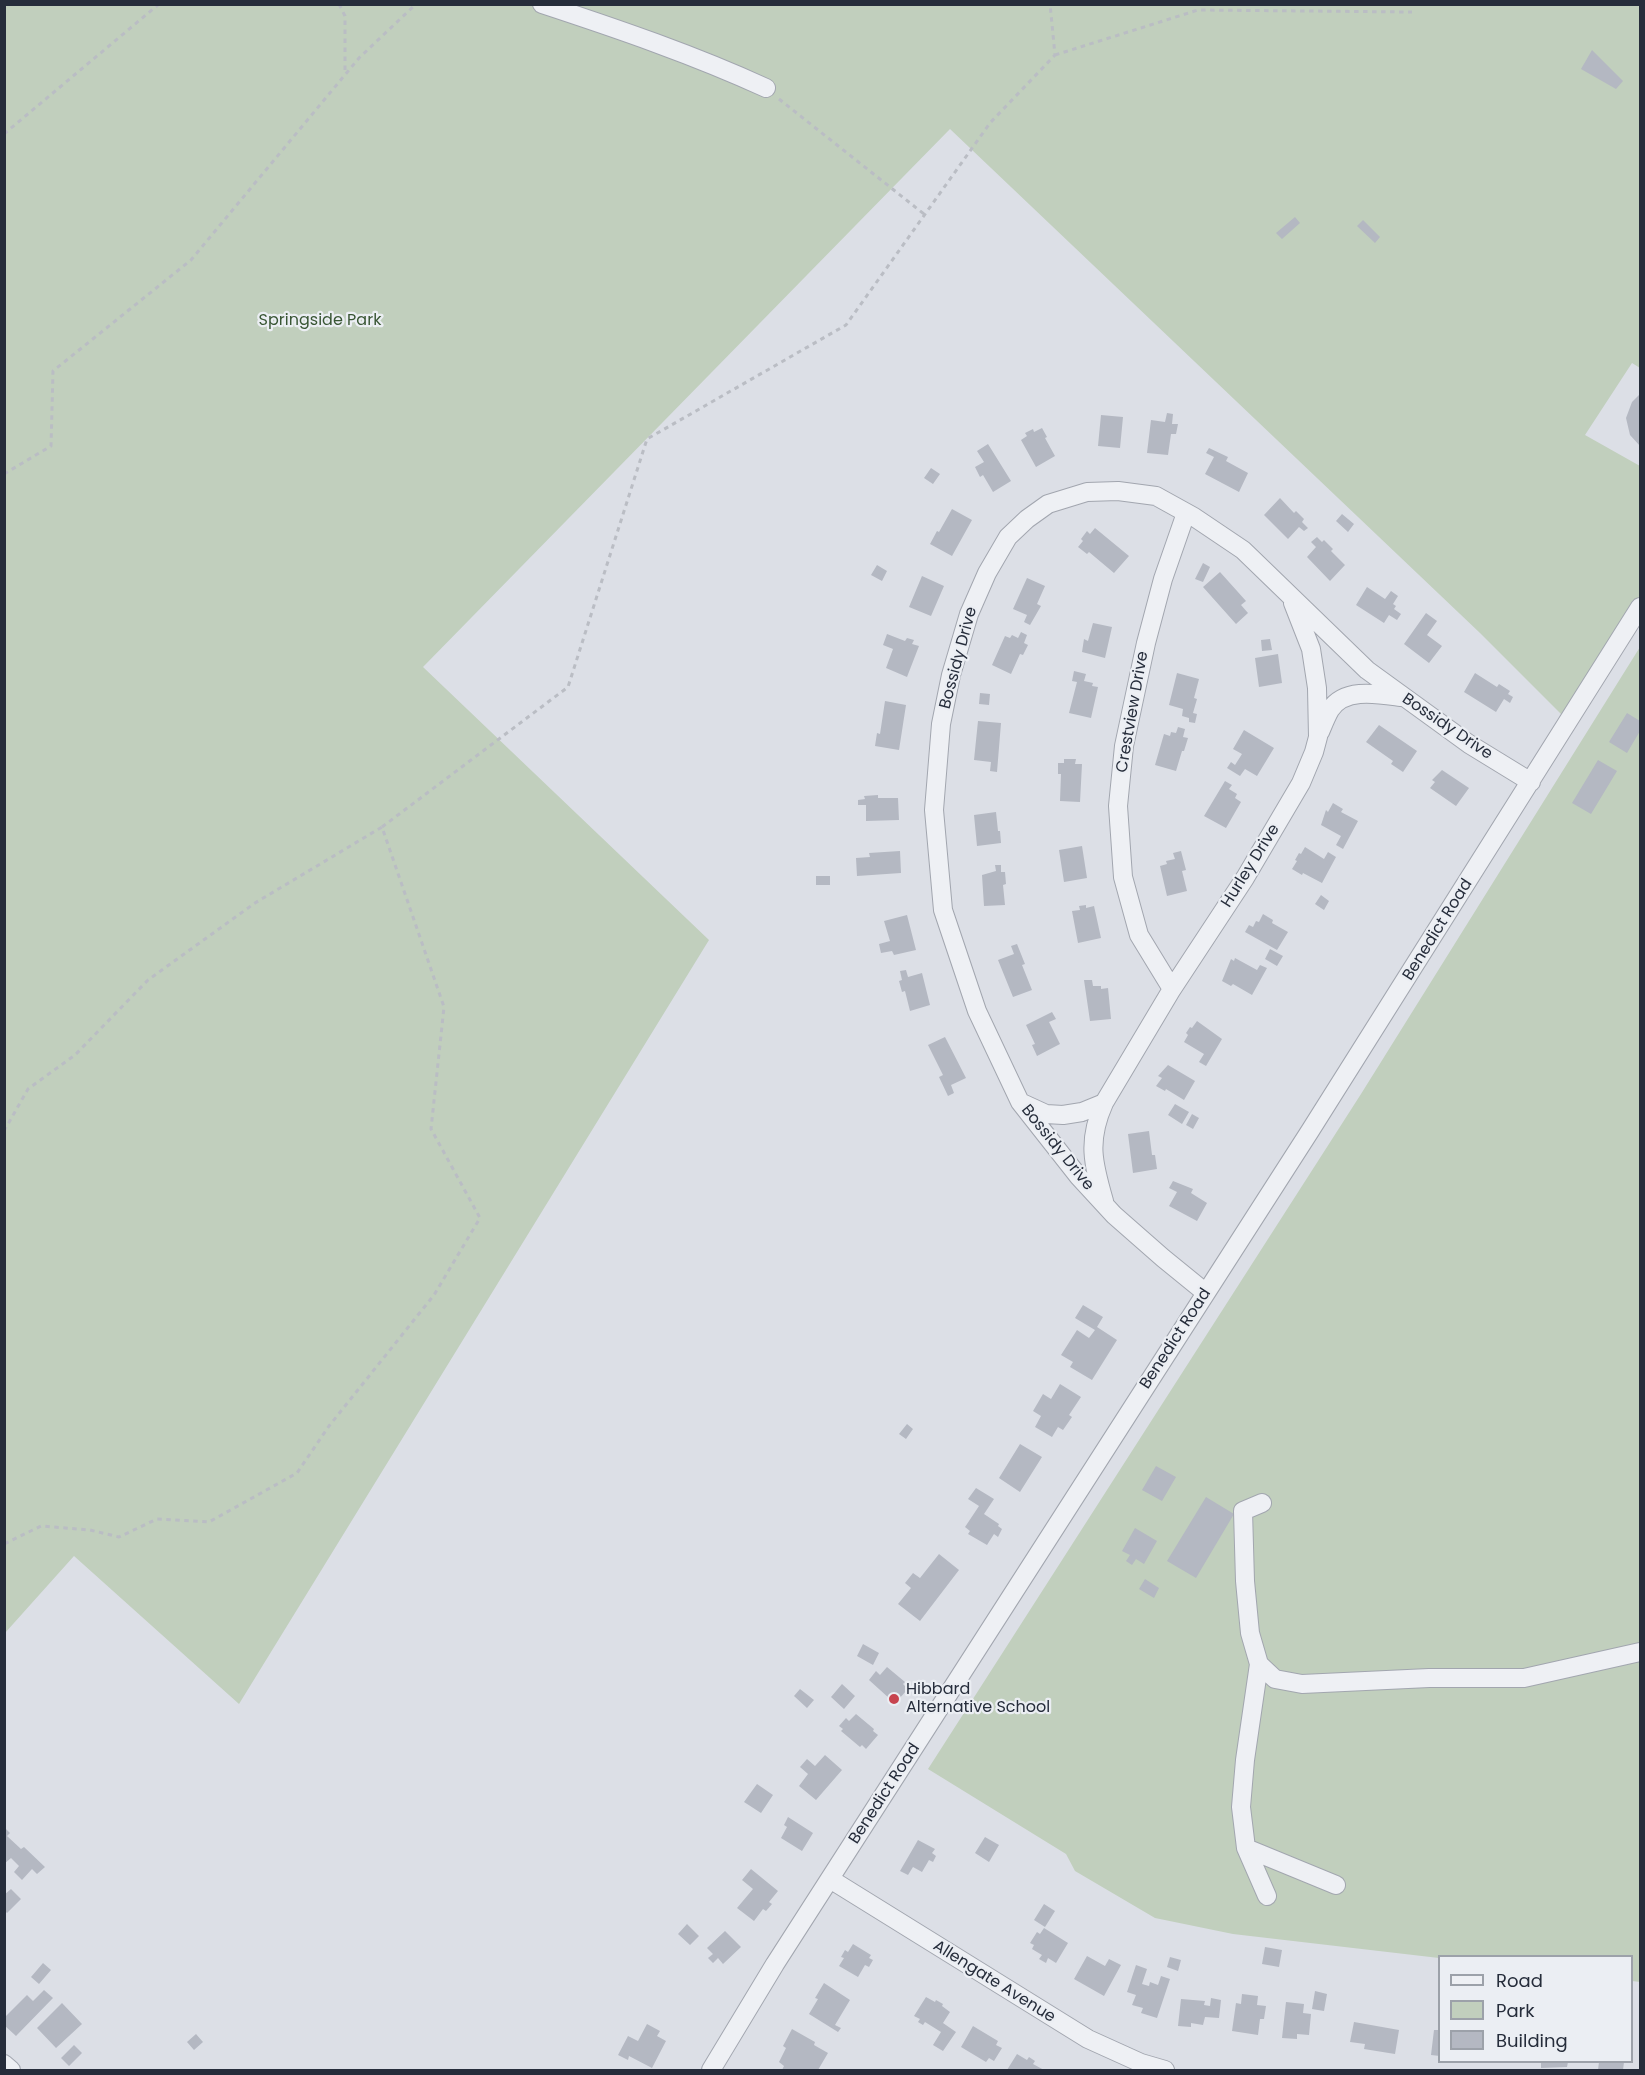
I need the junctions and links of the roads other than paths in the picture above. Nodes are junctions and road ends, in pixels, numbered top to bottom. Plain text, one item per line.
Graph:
1 (542, 4) edge
2 (766, 88) road end
3 (1186, 513) junction
4 (1289, 593) junction
5 (1641, 607) edge
6 (1404, 698) junction
7 (1318, 737) junction
8 (1531, 782) junction
9 (1172, 989) junction
10 (1020, 1102) junction
11 (1104, 1103) junction
12 (1105, 1205) junction
13 (1206, 1293) junction
14 (1262, 1503) dead end
15 (1641, 1652) edge
16 (1259, 1665) junction
17 (1246, 1848) junction
18 (830, 1879) junction
19 (1336, 1885) dead end
20 (1268, 1896) dead end
21 (4, 2064) edge
22 (11, 2070) edge
23 (711, 2070) edge
24 (1165, 2070) edge

1 - 2 street
3 - 4 street, Bossidy Drive
3 - 9 street, Crestview Drive
3 - 10 street, Bossidy Drive
4 - 6 street, Bossidy Drive
4 - 7 street, Hurley Drive
5 - 8 street, Benedict Road
6 - 7 street, Hurley Drive
6 - 8 street, Bossidy Drive
7 - 9 street, Hurley Drive
8 - 13 street, Benedict Road
9 - 11 street
10 - 11 street
10 - 12 street, Bossidy Drive
11 - 12 street
12 - 13 street, Bossidy Drive
13 - 18 street, Benedict Road
14 - 16 street
15 - 16 street
16 - 17 street
17 - 19 street
17 - 20 street
18 - 23 street, Benedict Road
18 - 24 street, Allengate Avenue
21 - 22 street

